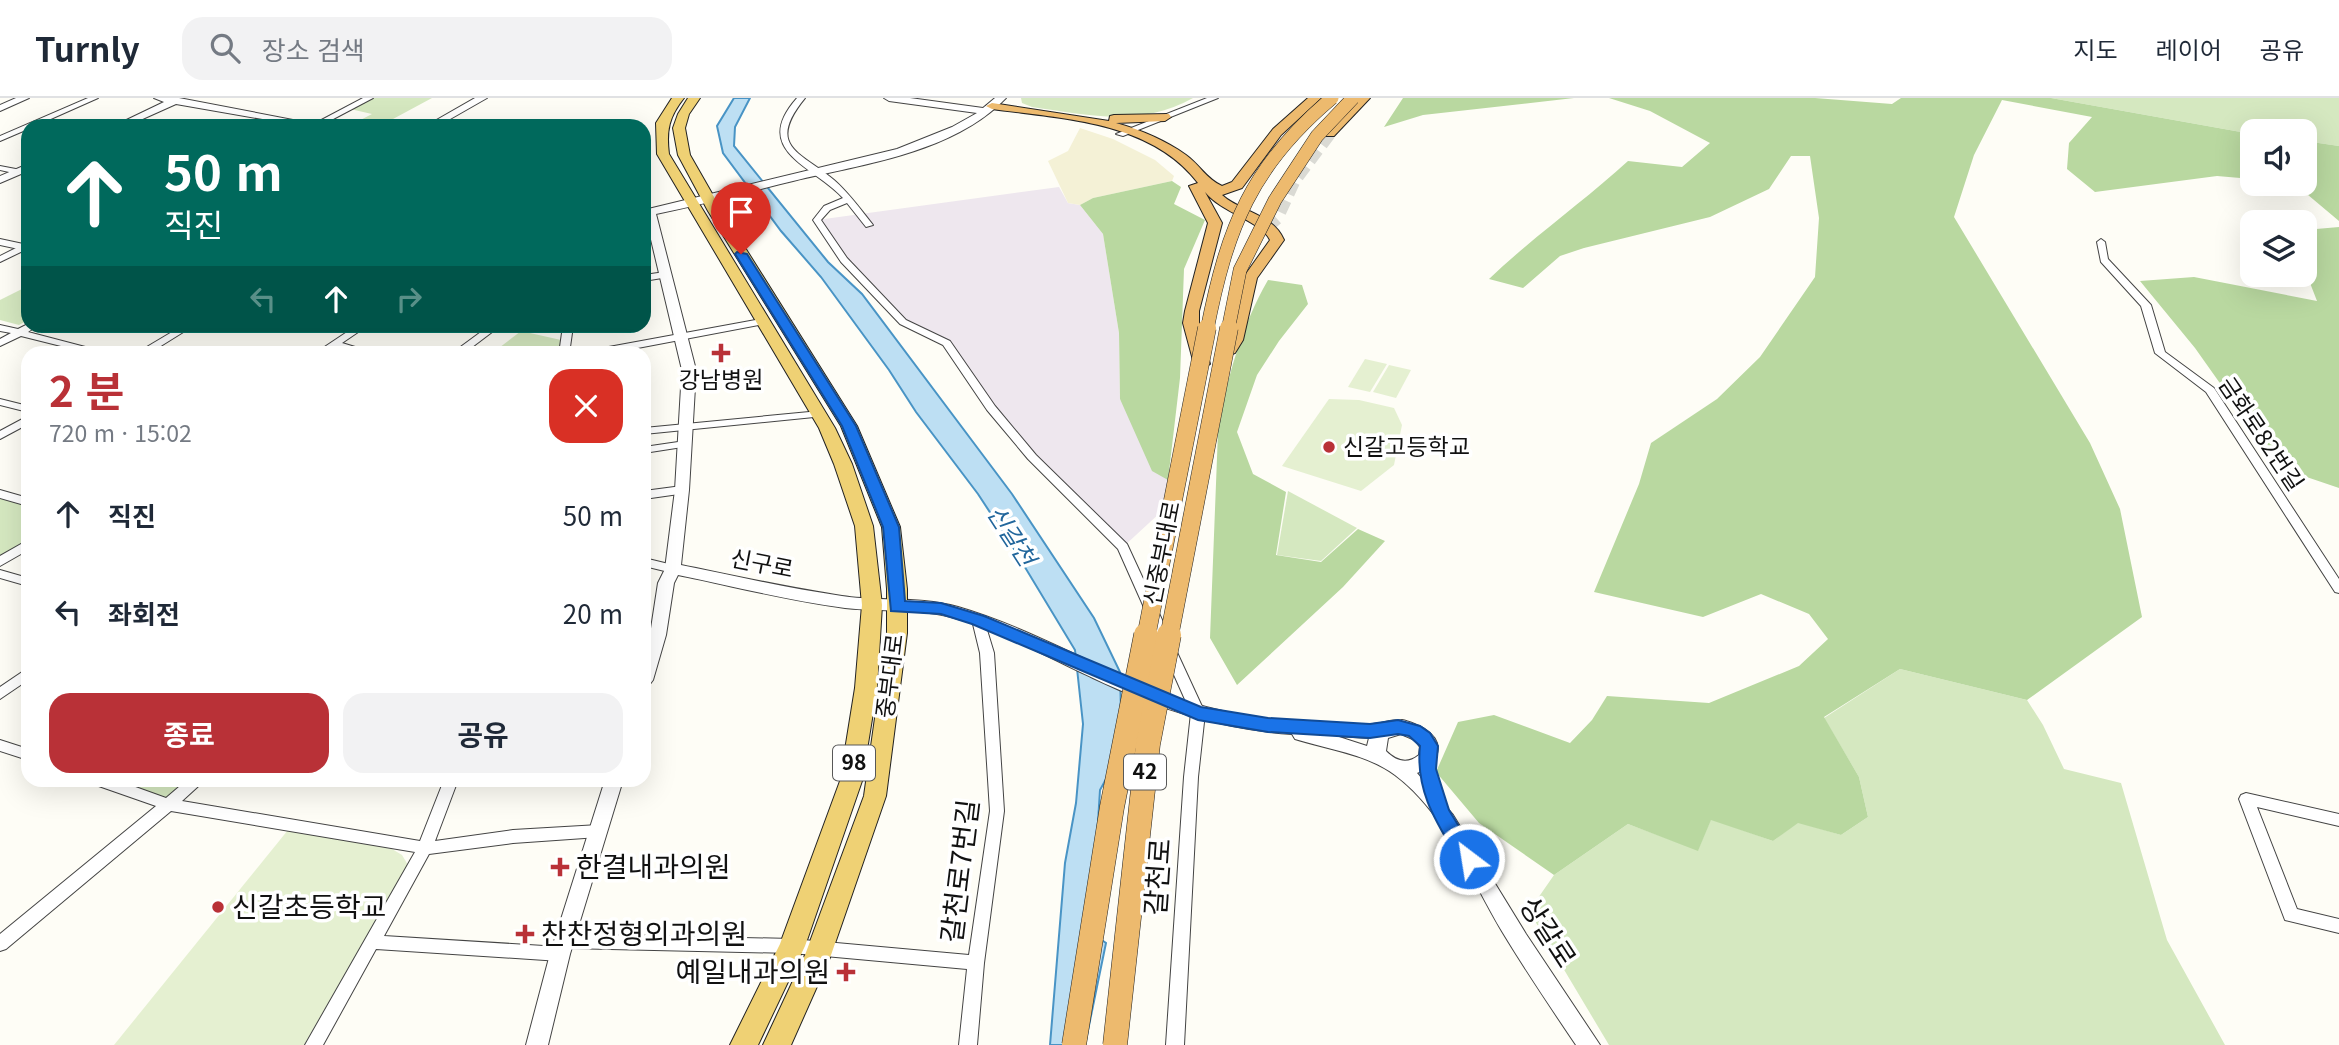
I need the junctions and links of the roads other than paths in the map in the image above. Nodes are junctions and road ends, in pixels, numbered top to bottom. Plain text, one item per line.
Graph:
1 (24, 98) edge
2 (94, 98) edge
3 (159, 98) edge
4 (369, 98) edge
5 (482, 98) edge
6 (678, 98) edge
7 (694, 98) edge
8 (801, 98) edge
9 (889, 98) edge
10 (961, 98) edge
11 (1214, 98) edge
12 (1315, 98) edge
13 (1332, 98) edge
14 (1353, 98) edge
15 (1364, 98) edge
16 (178, 99) edge
17 (990, 104) edge
18 (0, 108) edge
19 (1165, 117) junction
20 (1079, 118) junction
21 (45, 119) edge
22 (134, 119) edge
23 (282, 119) edge
24 (331, 119) edge
25 (444, 119) edge
26 (21, 130) edge
27 (1124, 132) junction
28 (1330, 133) tunnel mouth
29 (0, 139) edge
30 (1172, 151) junction
31 (0, 168) edge
32 (21, 169) edge
33 (21, 170) edge
34 (816, 172) junction
35 (0, 180) edge
36 (1202, 186) junction
37 (846, 200) junction
38 (701, 201) junction
39 (651, 212) edge
40 (869, 225) dead end
41 (651, 227) edge
42 (0, 242) edge
43 (2101, 243) dead end
44 (21, 247) edge
45 (21, 250) edge
46 (0, 259) edge
47 (665, 275) junction
48 (651, 277) edge
49 (761, 322) junction
50 (0, 328) edge
51 (19, 332) joint
52 (23, 333) edge
53 (176, 333) edge
54 (350, 333) edge
55 (486, 333) edge
56 (680, 337) junction
57 (0, 343) edge
58 (333, 344) junction
59 (75, 346) edge
60 (154, 346) edge
61 (330, 346) edge
62 (341, 346) edge
63 (468, 346) edge
64 (631, 346) edge
65 (1202, 364) junction
66 (1220, 366) junction
67 (0, 402) edge
68 (21, 407) edge
69 (820, 414) junction
70 (21, 423) edge
71 (686, 426) junction
72 (651, 431) edge
73 (0, 436) edge
74 (685, 444) junction
75 (651, 449) edge
76 (682, 490) junction
77 (0, 494) edge
78 (651, 494) edge
79 (21, 500) edge
80 (21, 548) edge
81 (0, 562) edge
82 (651, 564) edge
83 (673, 569) junction
84 (0, 574) edge
85 (21, 580) edge
86 (2339, 589) edge
87 (872, 605) junction
88 (897, 607) junction
89 (978, 620) junction
90 (651, 635) edge
91 (21, 678) edge
92 (0, 694) edge
93 (1191, 711) junction
94 (1268, 725) junction
95 (1386, 730) junction
96 (0, 745) edge
97 (21, 752) edge
98 (1426, 761) junction
99 (1390, 764) junction
100 (119, 787) edge
101 (190, 787) edge
102 (448, 787) edge
103 (612, 787) edge
104 (169, 806) junction
105 (1440, 812) junction
106 (2339, 820) edge
107 (599, 831) junction
108 (425, 848) junction
109 (2339, 926) edge
110 (0, 943) edge
111 (372, 943) junction
112 (792, 946) junction
113 (563, 947) junction
114 (820, 949) junction
115 (975, 963) junction
116 (314, 1045) edge
117 (537, 1045) edge
118 (744, 1045) edge
119 (777, 1045) edge
120 (968, 1045) edge
121 (1074, 1045) edge
122 (1115, 1045) edge
123 (1175, 1045) edge
124 (1589, 1045) edge

1 - 18 street
2 - 21 street
3 - 16 street
4 - 24 street
5 - 25 street
6 - 38 main road, 중부대로 / 98
7 - 38 main road, 중부대로 / 98
8 - 34 street
9 - 17 street
10 - 17 street
11 - 19 street
12 - 36 highway
13 - 65 highway, 신중부대로 / 42, bridge
14 - 66 highway, 신중부대로 / 42, bridge
15 - 28 highway
16 - 22 street
16 - 23 street
17 - 20 highway
17 - 27 highway
17 - 34 street
19 - 20 highway
19 - 27 street
19 - 30 highway
20 - 27 highway
26 - 29 street
27 - 30 highway
27 - 36 highway
30 - 36 highway
31 - 32 street
33 - 35 street
34 - 37 street
34 - 38 street
36 - 65 highway
36 - 66 highway, bridge
37 - 40 street
37 - 93 street
38 - 39 street
38 - 49 main road, 중부대로 / 98
38 - 88 main road, 중부대로 / 98
41 - 47 street
42 - 44 street
43 - 86 street, 금화로82번길
45 - 46 street
47 - 48 street
47 - 56 street
49 - 56 street
49 - 69 main road, 중부대로 / 98
50 - 51 street
51 - 57 street
52 - 59 street
53 - 60 street
54 - 58 street
55 - 63 street
56 - 64 street
56 - 71 street
58 - 61 street
58 - 62 street
65 - 121 highway, 신중부대로 / 42, bridge
66 - 122 highway, 신중부대로 / 42, bridge
67 - 68 street
69 - 71 street
69 - 87 main road, 중부대로 / 98
70 - 73 street
71 - 72 street
71 - 74 street
74 - 75 street
74 - 76 street
76 - 78 street
76 - 83 street
77 - 79 street
80 - 81 street
82 - 83 street, 신구로
83 - 87 street, 신구로
83 - 90 street
84 - 85 street
87 - 88 street, 신구로
87 - 112 main road, 중부대로 / 98
88 - 89 street, 신구로
88 - 114 main road, 중부대로 / 98
89 - 93 street, 신구로, bridge
89 - 115 street, 갈천로7번길
91 - 92 street
93 - 94 street, 신구로
93 - 123 street, 갈천로
94 - 95 street
94 - 99 street
95 - 98 street
95 - 99 street
96 - 97 street
98 - 99 street
98 - 105 street, 상갈로
99 - 105 street, 상갈로
100 - 104 street
101 - 104 street
102 - 108 street
103 - 107 street
104 - 108 street
104 - 110 street
105 - 124 street, 상갈로
106 - 109 street
107 - 108 street
107 - 113 street
108 - 111 street
111 - 113 street
111 - 116 street
112 - 113 street
112 - 114 street
112 - 118 main road, 중부대로 / 98
113 - 117 street
114 - 115 street
114 - 119 main road, 중부대로 / 98
115 - 120 street, 갈천로7번길

